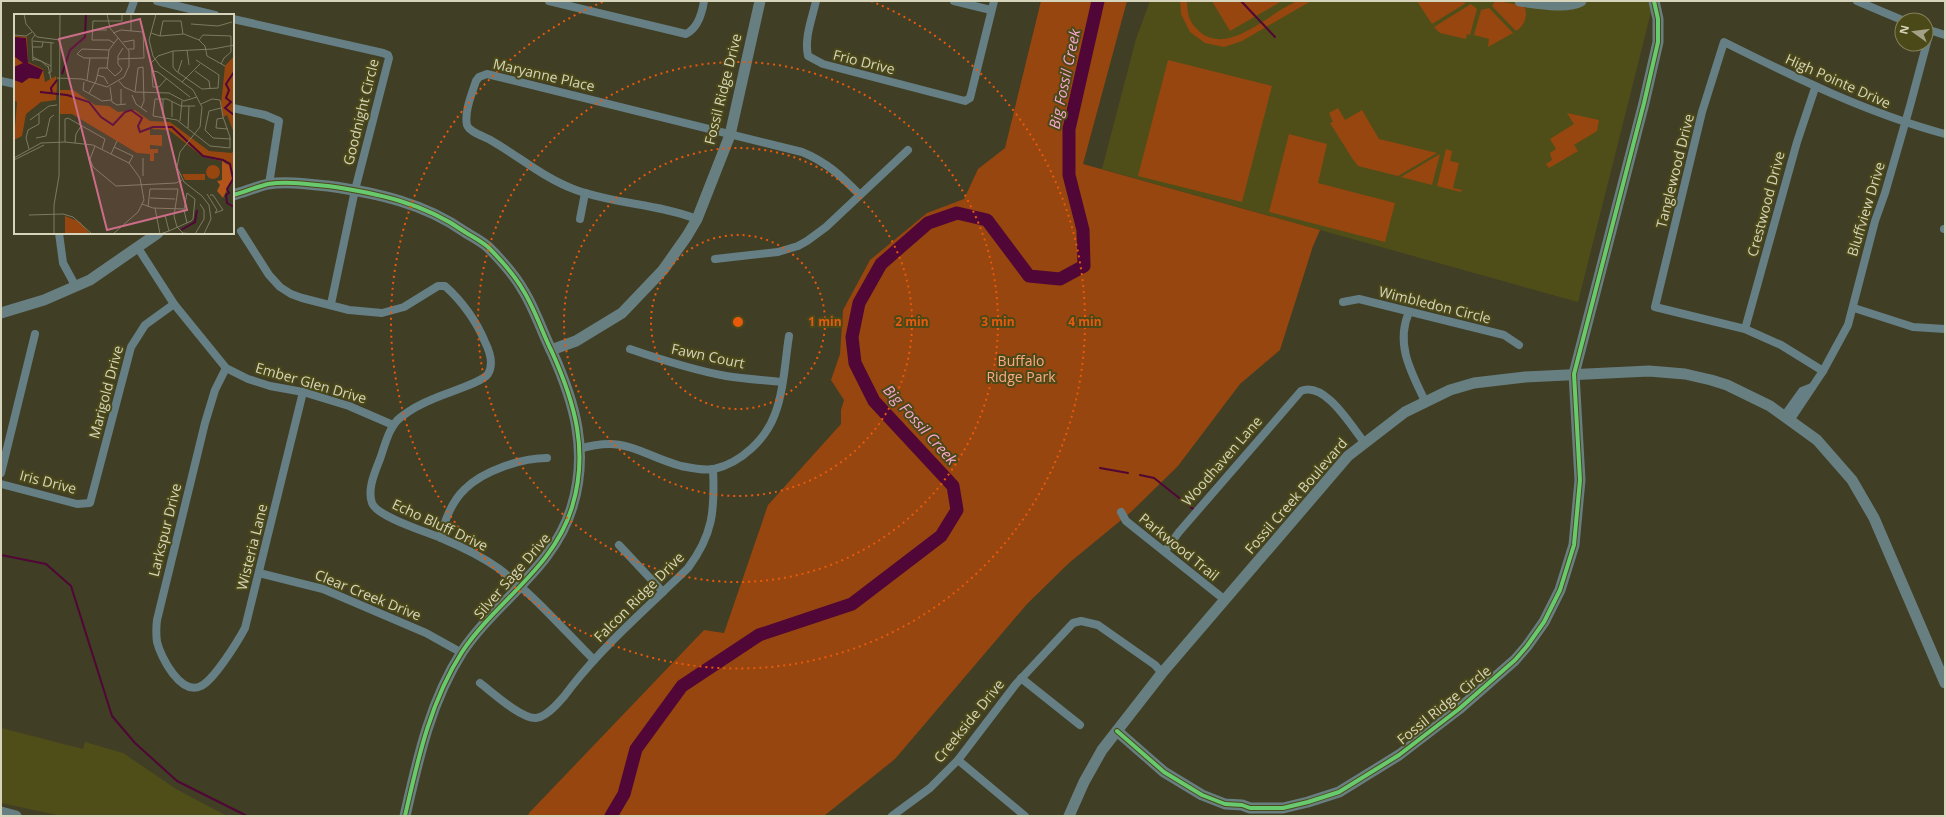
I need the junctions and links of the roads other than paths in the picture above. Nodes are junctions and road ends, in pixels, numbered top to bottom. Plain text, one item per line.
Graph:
1 (134, 1) edge
2 (157, 1) edge
3 (549, 1) edge
4 (704, 1) edge
5 (760, 1) edge
6 (816, 1) edge
7 (954, 1) edge
8 (994, 1) edge
9 (1520, 1) edge
10 (1581, 1) edge
11 (1654, 1) edge
12 (1857, 1) edge
13 (1536, 2) edge
14 (991, 10) junction
15 (129, 14) edge
16 (211, 14) edge
17 (1894, 17) edge
18 (234, 19) edge
19 (1934, 32) edge
20 (1945, 35) edge
21 (1724, 42) joint
22 (1923, 52) edge
23 (1, 81) edge
24 (14, 84) edge
25 (1815, 88) junction
26 (234, 108) edge
27 (1905, 124) junction
28 (1945, 134) edge
29 (730, 135) junction
30 (908, 150) dead end
31 (268, 184) junction
32 (355, 190) junction
33 (585, 193) junction
34 (234, 195) edge
35 (860, 195) junction
36 (580, 218) dead end
37 (697, 219) junction
38 (240, 231) dead end
39 (59, 234) edge
40 (157, 234) edge
41 (138, 248) junction
42 (715, 258) dead end
43 (76, 287) junction
44 (1343, 302) dead end
45 (174, 304) junction
46 (331, 304) junction
47 (1854, 308) junction
48 (1409, 312) junction
49 (1, 313) edge
50 (1745, 329) junction
51 (1945, 329) edge
52 (34, 334) dead end
53 (788, 336) dead end
54 (1519, 345) dead end
55 (630, 349) dead end
56 (551, 350) junction
57 (226, 368) junction
58 (1823, 371) junction
59 (1574, 374) junction
60 (782, 382) junction
61 (303, 392) junction
62 (1425, 401) junction
63 (1787, 417) junction
64 (393, 424) junction
65 (1364, 442) junction
66 (579, 449) junction
67 (547, 458) dead end
68 (714, 469) junction
69 (1, 473) edge
70 (1, 484) edge
71 (90, 503) joint
72 (1121, 512) dead end
73 (441, 538) junction
74 (619, 545) dead end
75 (1165, 551) junction
76 (260, 573) junction
77 (520, 586) junction
78 (663, 592) junction
79 (1225, 600) junction
80 (462, 653) junction
81 (594, 660) junction
82 (1162, 673) junction
83 (1021, 678) junction
84 (480, 682) dead end
85 (1945, 682) edge
86 (192, 688) joint
87 (1080, 725) dead end
88 (1117, 731) junction
89 (958, 760) junction
90 (1, 812) edge
91 (15, 816) edge
92 (405, 816) edge
93 (892, 816) edge
94 (1025, 816) edge
95 (1069, 816) edge

1 - 15 street
2 - 16 street
3 - 4 street
5 - 29 street, Fossil Ridge Drive
6 - 14 street, Frio Drive
7 - 14 street
8 - 14 street
9 - 13 street
10 - 13 street
11 - 59 street, Fossil Ridge Circle
12 - 17 street
18 - 32 street, Goodnight Circle
19 - 20 street
21 - 25 street, High Pointe Drive
21 - 50 street, Tanglewood Drive
22 - 27 street, Bluffview Drive
23 - 24 street
25 - 27 street, High Pointe Drive
25 - 50 street, Crestwood Drive
26 - 31 street
27 - 28 street, High Pointe Drive
27 - 47 street, Bluffview Drive
29 - 33 street, Maryanne Place
29 - 35 street, Maryanne Place
29 - 37 street, Fossil Ridge Drive
30 - 35 street
31 - 32 street, Silver Sage Drive
31 - 34 street, Silver Sage Drive
32 - 46 street
32 - 56 street, Silver Sage Drive
33 - 36 street
33 - 37 street, Maryanne Place
35 - 42 street
37 - 56 street, Fossil Ridge Drive
38 - 46 street
39 - 43 street
40 - 41 street
41 - 43 street
41 - 45 street, Ember Glen Drive
43 - 49 street
44 - 48 street, Wimbledon Circle
45 - 57 street, Ember Glen Drive
45 - 71 street, Marigold Drive
46 - 64 street
47 - 51 street
47 - 58 street, Bluffview Drive
48 - 54 street, Wimbledon Circle
48 - 62 street
50 - 58 street
52 - 69 street
53 - 60 street
55 - 60 street, Fawn Court
56 - 66 street, Silver Sage Drive
57 - 61 street, Ember Glen Drive
57 - 86 street, Larkspur Drive
58 - 63 street, Bluffview Drive
59 - 62 street, Fossil Creek Boulevard
59 - 63 street, Fossil Creek Boulevard
59 - 88 street, Fossil Ridge Circle
60 - 68 street
61 - 64 street, Ember Glen Drive
61 - 76 street, Wisteria Lane
62 - 65 street, Fossil Creek Boulevard
63 - 85 street, Fossil Creek Boulevard
64 - 73 street, Echo Bluff Drive
65 - 75 street, Woodhaven Lane
65 - 79 street, Fossil Creek Boulevard
66 - 68 street
66 - 77 street, Silver Sage Drive
67 - 73 street
68 - 78 street, Falcon Ridge Drive
70 - 71 street, Iris Drive
72 - 75 street, Parkwood Trail
73 - 77 street, Echo Bluff Drive
74 - 78 street
75 - 79 street, Parkwood Trail
76 - 80 street, Clear Creek Drive
76 - 86 street, Wisteria Lane
77 - 80 street, Silver Sage Drive
77 - 81 street, Echo Bluff Drive
78 - 81 street, Falcon Ridge Drive
79 - 82 street, Fossil Creek Boulevard
80 - 92 street, Silver Sage Drive
81 - 84 street, Falcon Ridge Drive
82 - 83 street, Creekside Drive
82 - 88 street, Fossil Creek Boulevard
83 - 87 street
83 - 89 street, Creekside Drive
88 - 95 street, Fossil Creek Boulevard
89 - 93 street, Creekside Drive
89 - 94 street
90 - 91 street

